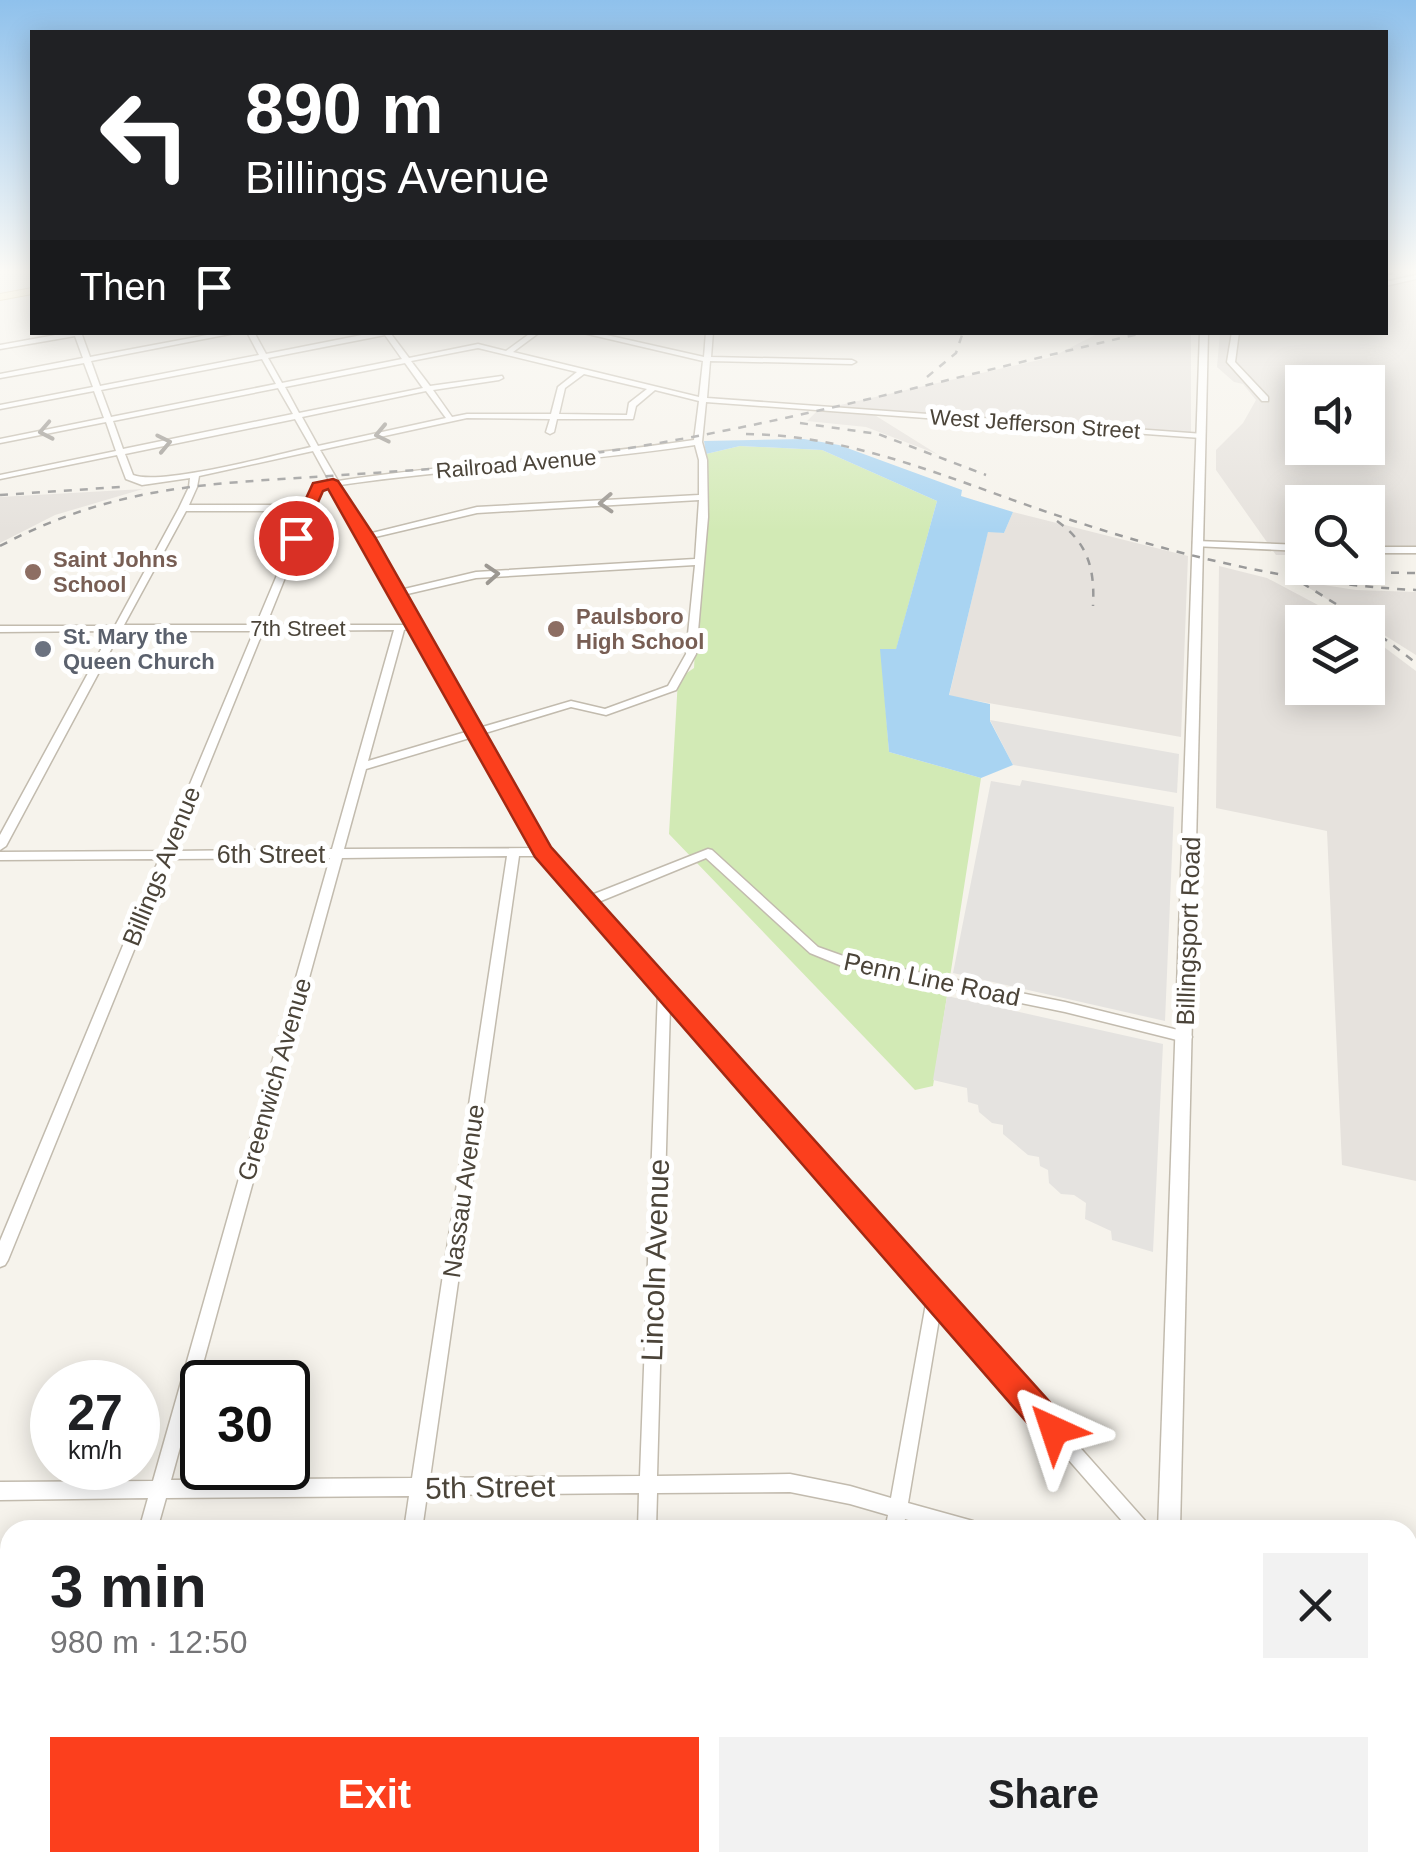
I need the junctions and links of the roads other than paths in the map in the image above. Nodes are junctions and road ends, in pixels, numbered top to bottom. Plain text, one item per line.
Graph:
1 (87, 356) edge
2 (108, 356) edge
3 (267, 356) edge
4 (404, 356) edge
5 (425, 356) edge
6 (521, 356) edge
7 (695, 356) edge
8 (1203, 356) edge
9 (1232, 356) edge
10 (263, 357) junction
11 (707, 359) junction
12 (88, 360) junction
13 (406, 360) junction
14 (852, 362) dead end
15 (583, 371) junction
16 (0, 376) edge
17 (500, 378) dead end
18 (279, 385) junction
19 (98, 388) junction
20 (652, 388) junction
21 (427, 389) junction
22 (1265, 399) dead end
23 (704, 400) junction
24 (0, 407) edge
25 (296, 416) junction
26 (555, 416) junction
27 (108, 419) junction
28 (450, 419) junction
29 (550, 432) dead end
30 (1201, 436) junction
31 (0, 440) edge
32 (698, 442) junction
33 (315, 448) junction
34 (119, 452) junction
35 (195, 475) junction
36 (0, 477) edge
37 (333, 484) junction
38 (704, 497) junction
39 (183, 508) junction
40 (308, 508) junction
41 (366, 537) junction
42 (1196, 544) junction
43 (1285, 547) edge
44 (1385, 550) edge
45 (1416, 550) edge
46 (700, 562) junction
47 (397, 593) junction
48 (118, 628) junction
49 (259, 628) junction
50 (400, 628) junction
51 (417, 628) junction
52 (0, 629) edge
53 (477, 732) junction
54 (361, 768) junction
55 (0, 846) edge
56 (514, 852) junction
57 (543, 852) junction
58 (337, 853) junction
59 (166, 854) junction
60 (0, 856) edge
61 (587, 902) junction
62 (664, 991) junction
63 (1185, 1037) junction
64 (0, 1260) edge
65 (935, 1297) junction
66 (648, 1486) junction
67 (419, 1488) junction
68 (0, 1490) edge
69 (30, 1490) edge
70 (160, 1490) junction
71 (898, 1508) junction
72 (151, 1520) edge
73 (414, 1520) edge
74 (648, 1520) edge
75 (896, 1520) edge
76 (939, 1520) edge
77 (1133, 1520) edge
78 (1170, 1520) edge

1 - 12 street
2 - 12 street
3 - 10 street
4 - 13 street
5 - 13 street, West Jefferson Street
6 - 15 street, West Jefferson Street
7 - 11 street
8 - 30 street, Billingsport Road
9 - 22 street
10 - 18 street
10 - 19 street
11 - 14 street
11 - 23 street
12 - 16 street
12 - 19 street
13 - 18 street, West Jefferson Street
13 - 21 street
15 - 20 street, West Jefferson Street
15 - 26 street
17 - 21 street
18 - 25 street
18 - 27 street, West Jefferson Street
19 - 24 street
19 - 27 street
20 - 23 street, West Jefferson Street
20 - 26 street
21 - 25 street
21 - 28 street
23 - 30 street, West Jefferson Street
23 - 32 street
25 - 33 street
34 -> 25 street
26 - 28 street
26 - 29 street
27 -> 31 street, West Jefferson Street
27 - 34 street
28 -> 33 street
30 - 42 street, Billingsport Road
32 - 37 street, Railroad Avenue
32 - 38 street
33 - 35 street
33 - 37 street
34 - 35 street
34 - 36 street
35 - 39 street
37 - 40 street, Billings Avenue
37 - 41 street
38 -> 41 street
38 - 46 street
39 - 40 street
39 - 48 street
40 - 49 street, Billings Avenue
41 - 47 street
42 - 43 street
42 - 63 street, Billingsport Road
44 - 45 street
47 -> 46 street
46 - 53 street
47 - 51 street
48 - 49 street, 7th Street
48 - 52 street, 7th Street
48 - 55 street
49 - 50 street, 7th Street
49 - 59 street, Billings Avenue
50 - 51 street, 7th Street
50 - 54 street, Greenwich Avenue
51 - 53 street
53 - 54 street
53 - 57 street
54 - 58 street, Greenwich Avenue
56 - 57 street, 6th Street
56 - 58 street, 6th Street
56 - 67 street, Nassau Avenue
57 - 61 street
58 - 59 street, 6th Street
58 - 70 street, Greenwich Avenue
59 - 60 street, 6th Street
59 - 64 street, Billings Avenue
61 - 62 street
61 - 63 street, Penn Line Road
62 - 65 street
62 - 66 street, Lincoln Avenue
63 - 78 street, Billingsport Road
65 - 71 street
65 - 77 street
66 - 67 street, 5th Street
66 - 71 street, 5th Street
66 - 74 street, Lincoln Avenue
67 - 70 street, 5th Street
67 - 73 street, Nassau Avenue
68 - 69 street, 5th Street
70 - 72 street, Greenwich Avenue
71 - 75 street
71 - 76 street, 5th Street

